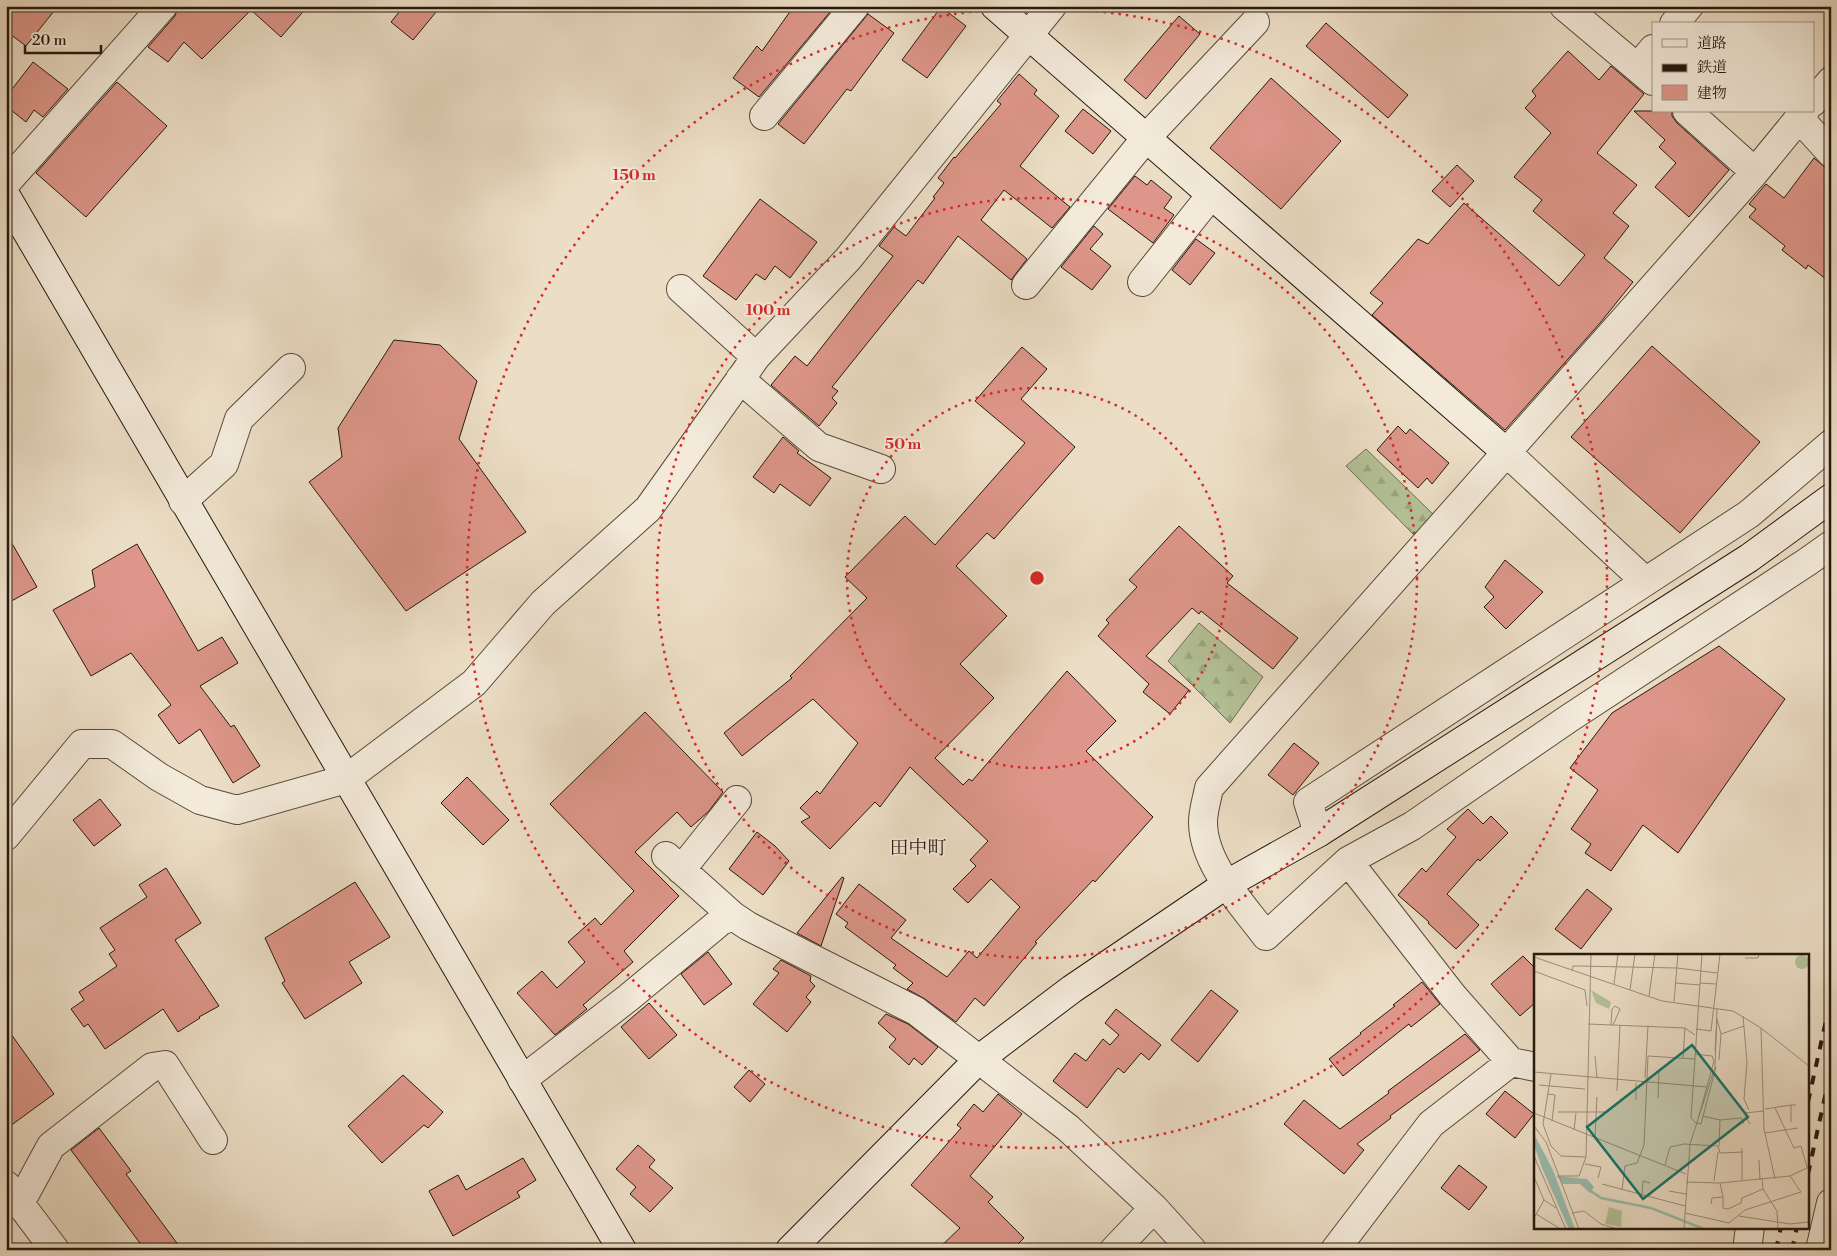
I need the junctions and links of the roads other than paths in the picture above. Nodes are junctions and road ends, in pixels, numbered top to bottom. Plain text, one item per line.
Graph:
1 (163, 6) edge
2 (855, 6) edge
3 (1052, 6) edge
4 (1564, 6) edge
5 (1689, 6) edge
6 (1006, 9) edge
7 (1255, 22) dead end
8 (1676, 22) edge
9 (1028, 35) junction
10 (1648, 65) edge
11 (1831, 81) edge
12 (1814, 101) edge
13 (1688, 112) edge
14 (1804, 112) edge
15 (1807, 112) edge
16 (764, 116) dead end
17 (1146, 138) junction
18 (1831, 153) edge
19 (1755, 172) junction
20 (6, 183) edge
21 (1211, 195) junction
22 (6, 196) edge
23 (1142, 282) dead end
24 (1026, 285) dead end
25 (681, 289) dead end
26 (756, 357) junction
27 (291, 368) dead end
28 (740, 379) junction
29 (1831, 444) edge
30 (1506, 452) junction
31 (882, 469) dead end
32 (1831, 498) edge
33 (183, 501) junction
34 (1831, 545) edge
35 (1645, 581) junction
36 (346, 779) junction
37 (737, 800) dead end
38 (1318, 833) junction
39 (6, 836) edge
40 (1348, 861) junction
41 (1227, 884) junction
42 (733, 916) junction
43 (978, 1060) junction
44 (1523, 1064) edge
45 (522, 1080) junction
46 (213, 1140) dead end
47 (13, 1194) edge
48 (1831, 1203) edge
49 (1154, 1208) junction
50 (1750, 1228) edge
51 (55, 1250) edge
52 (622, 1250) edge
53 (790, 1250) edge
54 (1114, 1250) edge
55 (1192, 1250) edge
56 (1335, 1250) edge
57 (1747, 1250) edge
58 (1820, 1250) edge

1 - 20 street
2 - 16 street
3 - 9 street
4 - 10 street
5 - 8 street
6 - 9 street
7 - 17 street
9 - 17 street
9 - 26 street
11 - 12 street
13 - 19 street
14 - 19 street
15 - 18 street
17 - 21 street
17 - 24 street
19 - 30 street
21 - 23 street
21 - 30 street
22 - 33 street
25 - 26 street
26 - 28 street
27 - 33 street
28 - 31 street
28 - 36 street
29 - 35 street
30 - 35 street
30 - 41 street
32 - 38 street
33 - 36 street
34 - 40 street
35 - 38 street
36 - 39 street
36 - 45 street
37 - 42 street
38 - 41 street
40 - 41 street
40 - 44 street
41 - 43 street
42 - 43 street
42 - 45 street
43 - 49 street
43 - 53 street
44 - 56 street
45 - 52 street
46 - 47 street
47 - 51 street
48 - 58 street
49 - 54 street
49 - 55 street
50 - 57 street

